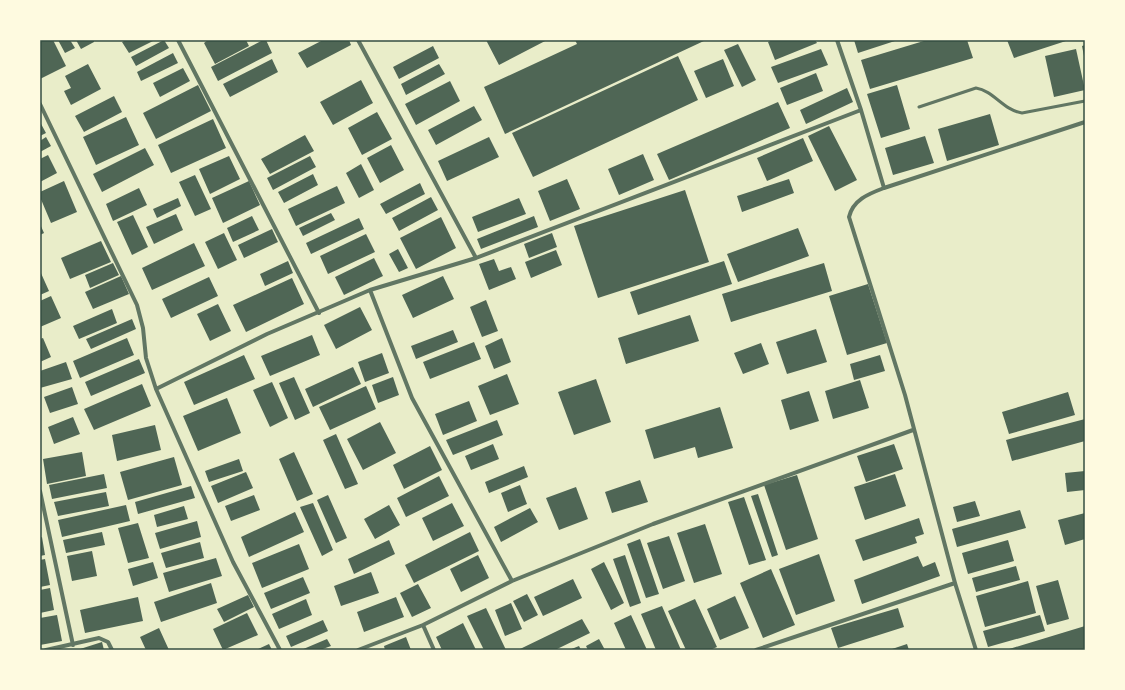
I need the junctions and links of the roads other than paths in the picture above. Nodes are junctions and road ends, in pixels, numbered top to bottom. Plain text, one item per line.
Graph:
1 (178, 40) edge
2 (358, 40) edge
3 (837, 40) edge
4 (1085, 101) edge
5 (40, 104) edge
6 (919, 106) dead end
7 (861, 110) junction
8 (1085, 122) edge
9 (884, 188) junction
10 (476, 258) junction
11 (370, 290) junction
12 (319, 313) junction
13 (156, 389) junction
14 (913, 430) junction
15 (40, 491) edge
16 (512, 581) junction
17 (955, 583) junction
18 (423, 625) junction
19 (73, 645) junction
20 (46, 650) edge
21 (112, 650) edge
22 (280, 650) edge
23 (358, 650) edge
24 (434, 650) edge
25 (756, 650) edge
26 (976, 650) edge

1 - 12 street
2 - 10 street
3 - 7 street
4 - 6 lane
5 - 13 street
7 - 9 street
7 - 10 street
8 - 9 street
9 - 14 street
10 - 11 street
11 - 12 street
11 - 16 street
12 - 13 street
13 - 22 street
14 - 16 street
14 - 17 street
15 - 19 street
16 - 18 street
17 - 25 street
17 - 26 street
18 - 23 street
18 - 24 street
19 - 20 street
19 - 21 street

